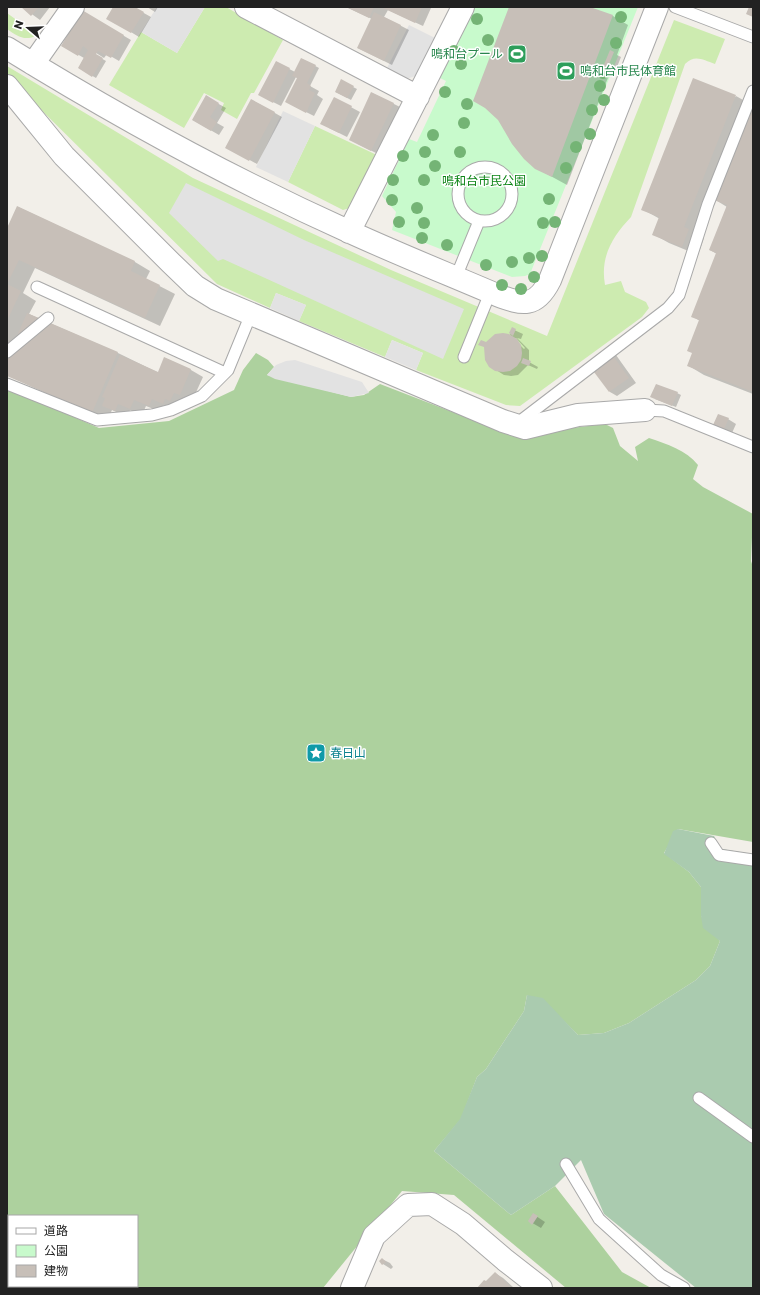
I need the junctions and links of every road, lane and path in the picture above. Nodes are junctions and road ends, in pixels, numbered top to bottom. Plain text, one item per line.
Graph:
1 (73, 7) edge
2 (246, 7) edge
3 (463, 7) edge
4 (657, 7) edge
5 (675, 7) edge
6 (282, 15) edge
7 (753, 37) edge
8 (7, 48) edge
9 (33, 64) junction
10 (7, 86) edge
11 (753, 91) edge
12 (418, 97) junction
13 (479, 221) junction
14 (350, 232) junction
15 (456, 277) junction
16 (37, 287) dead end
17 (490, 293) junction
18 (251, 314) junction
19 (48, 318) dead end
20 (7, 352) edge
21 (464, 357) dead end
22 (226, 373) junction
23 (7, 384) edge
24 (645, 410) joint
25 (515, 425) junction
26 (753, 447) edge
27 (711, 843) dead end
28 (753, 860) edge
29 (699, 1098) dead end
30 (753, 1137) edge
31 (566, 1164) dead end
32 (352, 1288) edge
33 (541, 1288) edge
34 (684, 1288) edge

1 - 9 street
2 - 6 street
3 - 12 street
4 - 17 street
5 - 7 lane
6 - 12 street
8 - 9 street
9 - 14 street
10 - 18 street
11 - 25 lane
12 - 14 street
13 - 13 lane
13 - 15 lane
14 - 15 street
15 - 17 street
16 - 22 lane
17 - 21 lane
18 - 22 lane
18 - 25 street
19 - 20 lane
22 - 23 lane
24 - 25 street
24 - 26 lane
27 - 28 lane
29 - 30 lane
31 - 34 lane
32 - 33 street

